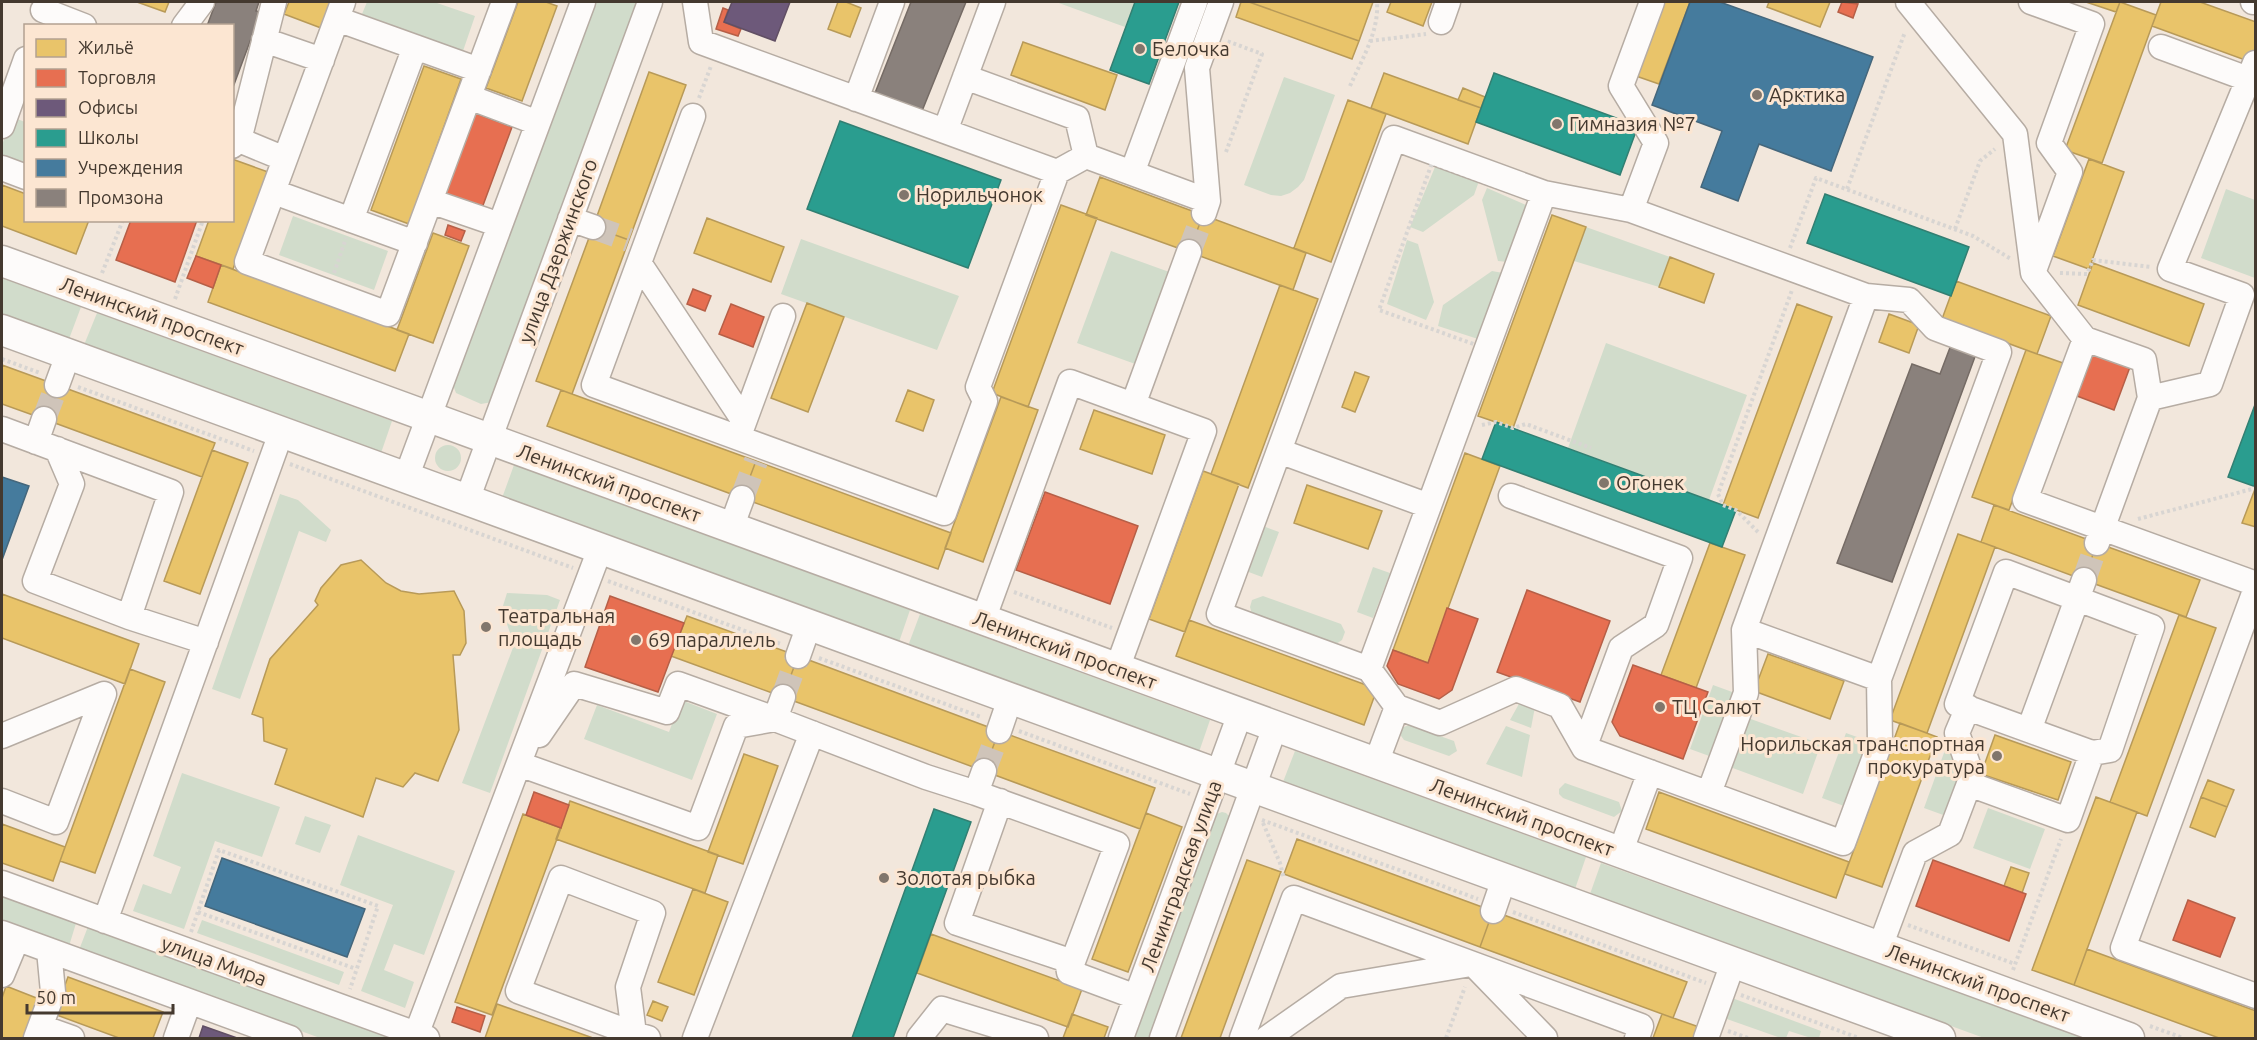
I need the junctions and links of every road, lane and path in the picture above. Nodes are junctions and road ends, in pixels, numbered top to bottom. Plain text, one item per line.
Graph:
1 (202, 2) edge
2 (274, 2) edge
3 (504, 2) edge
4 (583, 2) edge
5 (650, 2) edge
6 (695, 2) edge
7 (892, 2) edge
8 (993, 2) edge
9 (1195, 2) edge
10 (1221, 2) edge
11 (1377, 2) edge
12 (1652, 2) edge
13 (2031, 2) edge
14 (1911, 5) edge
15 (340, 10) edge
16 (42, 12) edge
17 (1444, 12) edge
18 (78, 24) edge
19 (186, 24) edge
20 (1209, 35) junction
21 (264, 40) junction
22 (1370, 41) junction
23 (415, 47) junction
24 (2161, 47) dead end
25 (718, 48) junction
26 (322, 60) junction
27 (24, 70) edge
28 (478, 70) junction
29 (2253, 75) edge
30 (965, 77) junction
31 (1350, 86) dead end
32 (469, 97) junction
33 (856, 99) junction
34 (18, 102) edge
35 (693, 116) joint
36 (538, 123) junction
37 (2, 126) edge
38 (945, 131) junction
39 (2015, 134) junction
40 (236, 143) edge
41 (2049, 143) junction
42 (1086, 156) junction
43 (285, 159) junction
44 (1224, 159) dead end
45 (2, 168) edge
46 (1057, 172) junction
47 (1132, 173) junction
48 (24, 176) edge
49 (1847, 189) junction
50 (274, 192) junction
51 (1539, 196) junction
52 (430, 201) junction
53 (1631, 210) junction
54 (570, 219) junction
55 (351, 220) junction
56 (122, 222) edge
57 (202, 222) edge
58 (501, 225) junction
59 (593, 227) tunnel mouth
60 (1955, 229) junction
61 (415, 243) junction
62 (638, 250) junction
63 (1189, 252) tunnel mouth
64 (2, 261) edge
65 (1791, 268) junction
66 (2170, 269) junction
67 (2033, 273) junction
68 (100, 277) dead end
69 (328, 292) junction
70 (1866, 296) junction
71 (783, 316) dead end
72 (167, 322) junction
73 (2, 330) edge
74 (2085, 339) junction
75 (68, 355) junction
76 (57, 385) tunnel mouth
77 (2150, 398) junction
78 (1133, 405) junction
79 (429, 418) junction
80 (44, 419) tunnel mouth
81 (2, 429) edge
82 (741, 429) junction
83 (1457, 429) junction
84 (281, 433) junction
85 (489, 440) junction
86 (46, 445) junction
87 (1590, 448) dead end
88 (1279, 451) junction
89 (406, 478) junction
90 (2256, 488) edge
91 (1511, 496) dead end
92 (742, 498) tunnel mouth
93 (467, 500) junction
94 (1429, 506) junction
95 (731, 528) junction
96 (2100, 535) junction
97 (1774, 547) junction
98 (600, 549) junction
99 (996, 585) junction
100 (2256, 586) edge
101 (2080, 589) junction
102 (129, 617) junction
103 (983, 620) junction
104 (809, 625) junction
105 (1743, 630) junction
106 (1129, 634) junction
107 (206, 642) junction
108 (798, 657) tunnel mouth
109 (1117, 669) junction
110 (1369, 669) junction
111 (1879, 679) junction
112 (1010, 699) junction
113 (1397, 707) junction
114 (1968, 707) junction
115 (779, 708) junction
116 (1240, 714) junction
117 (1275, 726) junction
118 (999, 730) tunnel mouth
119 (2029, 730) junction
120 (812, 733) junction
121 (2, 736) edge
122 (1584, 748) junction
123 (2092, 753) junction
124 (519, 764) junction
125 (1376, 764) junction
126 (1650, 772) junction
127 (1218, 775) junction
128 (1969, 784) junction
129 (1253, 787) junction
130 (1709, 793) junction
131 (2, 801) edge
132 (1000, 801) junction
133 (1262, 820) dead end
134 (2068, 820) junction
135 (1620, 853) junction
136 (2, 883) edge
137 (1497, 898) junction
138 (198, 912) junction
139 (1890, 919) junction
140 (105, 921) junction
141 (10, 936) edge
142 (189, 938) dead end
143 (1880, 947) junction
144 (49, 950) junction
145 (1476, 955) junction
146 (2015, 964) junction
147 (356, 969) junction
148 (1069, 972) junction
149 (2, 975) edge
150 (1728, 976) junction
151 (348, 993) dead end
152 (2004, 993) junction
153 (2256, 996) edge
154 (1136, 997) junction
155 (189, 1002) junction
156 (38, 1032) edge
157 (422, 1036) edge
158 (641, 1036) edge
159 (72, 1038) edge
160 (176, 1038) edge
161 (290, 1038) edge
162 (695, 1038) edge
163 (919, 1038) edge
164 (1036, 1038) edge
165 (1121, 1038) edge
166 (1162, 1038) edge
167 (1242, 1038) edge
168 (1267, 1038) edge
169 (1446, 1038) edge
170 (1545, 1038) edge
171 (1636, 1038) edge
172 (1706, 1038) edge
173 (1858, 1038) edge
174 (1940, 1038) edge
175 (2129, 1038) edge

1 - 19 street
2 - 21 street
3 - 28 street
4 - 36 street
5 - 54 street, улица Дзержинского
6 - 25 street
7 - 33 street
8 - 30 street
9 - 47 street
10 - 20 street
11 - 22 path
12 - 53 street
13 - 41 street
14 - 39 street
14 - 49 path
15 - 23 street
15 - 26 street
16 - 18 street
17 - 22 path
20 - 44 path
20 - 47 street
21 - 26 street
21 - 40 street
22 - 31 path
23 - 28 street
23 - 55 street
24 - 29 street
25 - 33 street
25 - 35 path
26 - 43 street
27 - 34 street
28 - 32 street
29 - 66 street
30 - 38 street
30 - 42 street
32 - 36 street
32 - 52 street
33 - 38 street
34 - 37 street
35 - 62 street
36 - 58 street
38 - 46 street
39 - 41 street
39 - 60 path
39 - 67 street
40 - 43 street
41 - 67 street
42 - 46 street
42 - 47 street
43 - 50 street
45 - 48 street
46 - 82 street
49 - 60 path
49 - 65 path
50 - 55 street
50 - 69 street
51 - 51 path
51 - 53 street
51 - 83 street
51 - 88 street
52 - 58 street
52 - 61 street
53 - 65 street
54 - 59 street
54 - 85 street, улица Дзержинского
55 - 61 street
55 - 69 path
56 - 68 path
57 - 72 path
58 - 79 street
60 - 67 path
61 - 69 street
62 - 82 street
62 - 82 street
63 - 78 street
64 - 72 main road, Ленинский проспект
65 - 70 street
65 - 97 path
66 - 67 path
66 - 77 street
67 - 74 street
70 - 97 street
70 - 111 street
71 - 82 street
72 - 79 main road, Ленинский проспект
73 - 75 main road
74 - 77 street
74 - 96 street
75 - 76 street
75 - 84 main road
77 - 96 street
78 - 99 street
78 - 106 street
79 - 85 main road, Ленинский проспект
79 - 89 street
80 - 86 street
81 - 86 street
83 - 87 path
83 - 94 street
84 - 89 main road
84 - 107 street
85 - 93 street, улица Дзержинского
85 - 95 main road, Ленинский проспект
86 - 102 street
86 - 102 street
88 - 94 street
88 - 110 street
89 - 93 main road
90 - 96 path
91 - 122 street
92 - 95 street
93 - 98 main road
94 - 110 street
95 - 103 main road, Ленинский проспект
96 - 100 street
97 - 105 street
98 - 104 main road
98 - 124 street
99 - 103 street
99 - 106 path
100 - 153 street
101 - 114 street
101 - 119 street
101 - 123 street
102 - 107 street
103 - 109 main road, Ленинский проспект
104 - 108 street
104 - 112 main road
105 - 111 street
105 - 130 street
106 - 109 street
107 - 140 street
109 - 116 main road, Ленинский проспект
110 - 113 street
111 - 130 street
112 - 118 street
112 - 127 main road
113 - 122 street
113 - 125 street
114 - 119 street
114 - 128 street
115 - 120 street
115 - 124 street
115 - 124 street
116 - 117 main road, Ленинский проспект
116 - 127 street, Ленинградская улица
117 - 125 main road, Ленинский проспект
117 - 129 street, Ленинградская улица
119 - 123 street
120 - 132 street
120 - 162 street
121 - 131 street
122 - 126 street
123 - 134 street
124 - 157 street
125 - 135 main road, Ленинский проспект
126 - 130 street
126 - 135 street
127 - 129 main road
127 - 154 street, Ленинградская улица
128 - 134 street
128 - 139 street
129 - 137 main road
129 - 166 street, Ленинградская улица
132 - 148 street
132 - 148 street
133 - 137 path
134 - 146 path
135 - 143 main road, Ленинский проспект
136 - 140 street, улица Мира
137 - 150 main road
137 - 150 path
138 - 142 path
138 - 147 path
138 - 147 path
139 - 143 street
139 - 146 path
140 - 157 street, улица Мира
141 - 144 street
141 - 149 street
143 - 152 main road, Ленинский проспект
144 - 155 street
144 - 156 street
145 - 167 street
145 - 168 street
145 - 169 path
145 - 170 street
145 - 171 street
146 - 152 path
147 - 151 path
148 - 154 street
150 - 172 street
150 - 173 path
150 - 174 main road
152 - 175 main road, Ленинский проспект
154 - 165 street, Ленинградская улица
155 - 160 street
155 - 161 street
156 - 159 street
158 - 158 street
163 - 164 street

